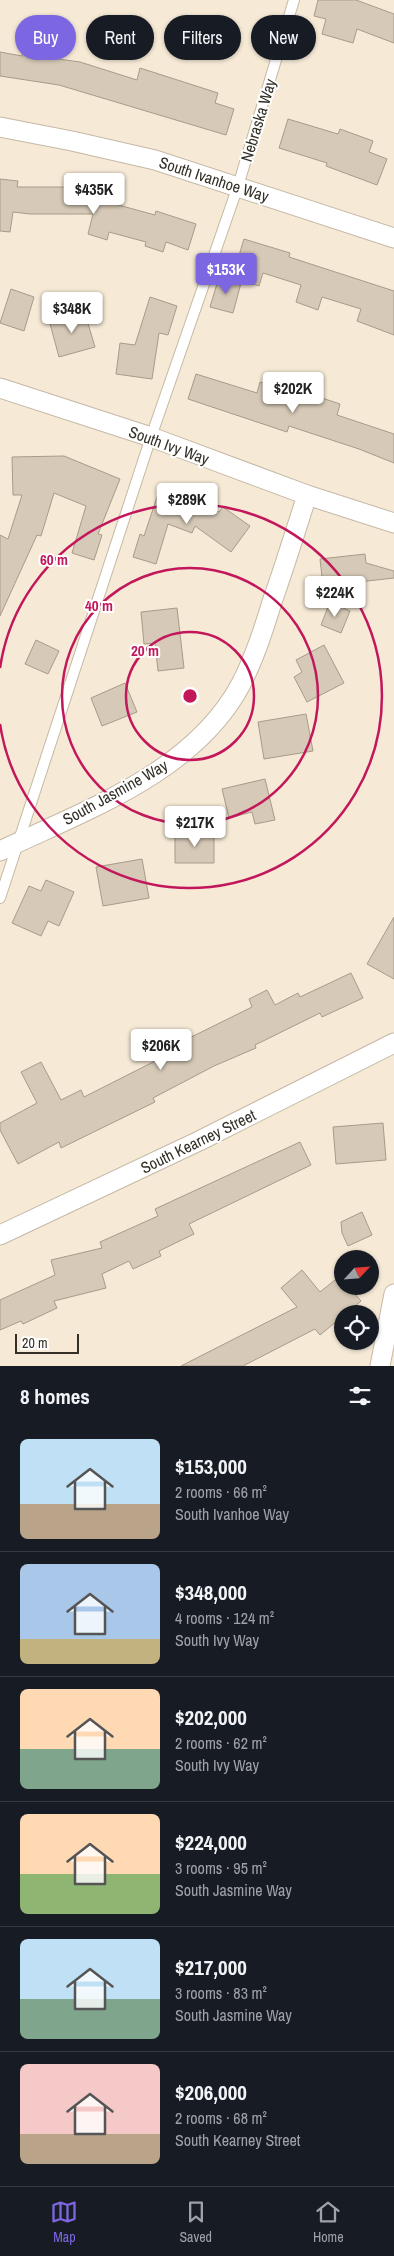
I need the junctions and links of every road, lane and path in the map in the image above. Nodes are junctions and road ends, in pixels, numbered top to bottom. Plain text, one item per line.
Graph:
1 (294, 0) edge
2 (0, 127) edge
3 (238, 186) junction
4 (394, 238) edge
5 (0, 388) edge
6 (151, 437) junction
7 (307, 495) junction
8 (394, 523) edge
9 (17, 843) junction
10 (0, 851) edge
11 (0, 898) edge
12 (394, 1043) edge
13 (0, 1235) edge
14 (394, 1294) edge
15 (377, 1364) edge

1 - 3 lane, Nebraska Way
2 - 3 street, South Ivanhoe Way
3 - 4 street, South Ivanhoe Way
3 - 6 lane, Nebraska Way
5 - 6 street, South Ivy Way
6 - 7 street, South Ivy Way
6 - 9 lane, Nebraska Way
7 - 8 street, South Ivy Way
7 - 9 street, South Jasmine Way
9 - 10 street, South Jasmine Way
9 - 11 lane, Nebraska Way
12 - 13 street, South Kearney Street
14 - 15 street

